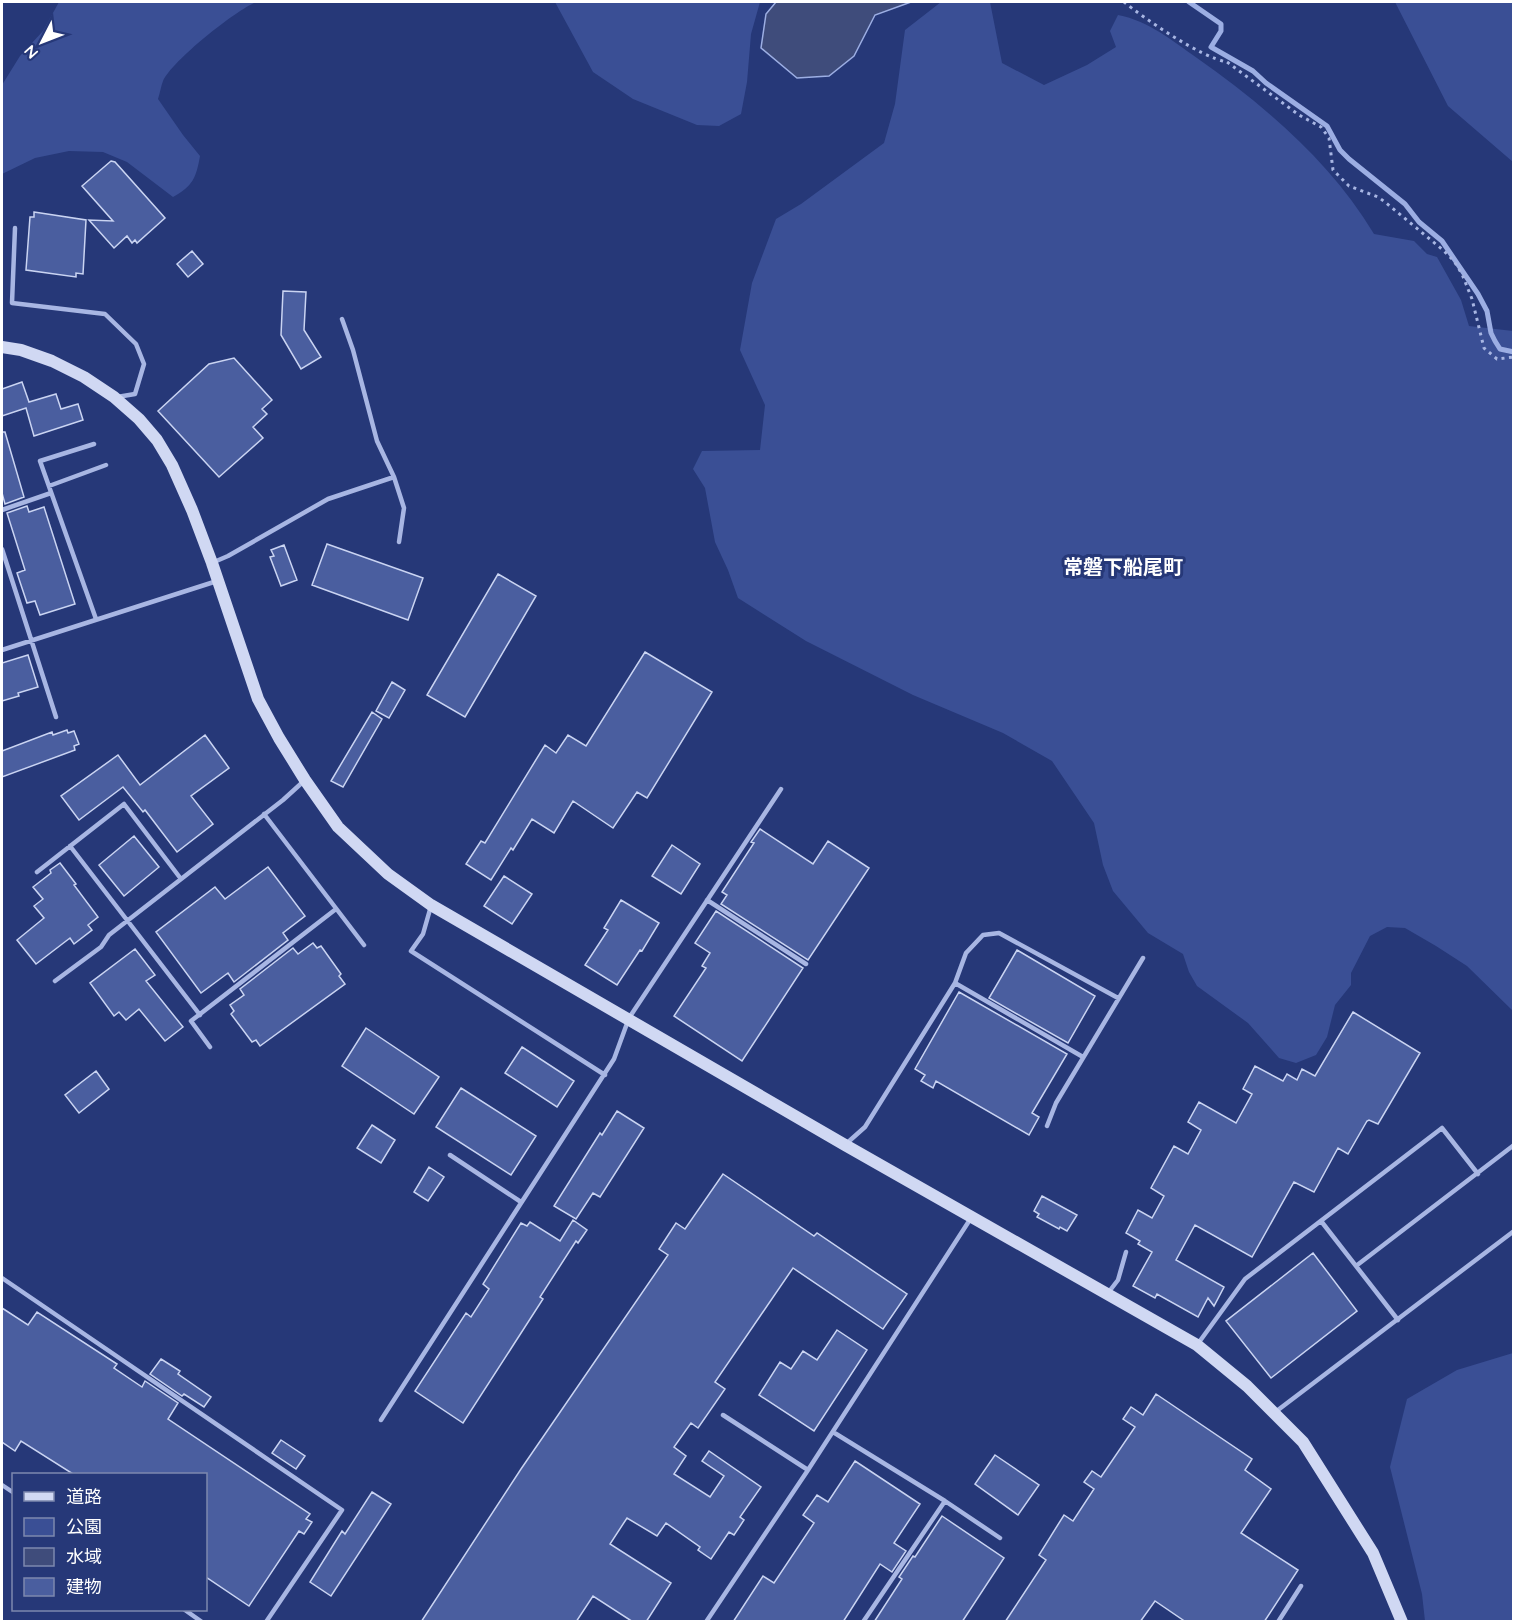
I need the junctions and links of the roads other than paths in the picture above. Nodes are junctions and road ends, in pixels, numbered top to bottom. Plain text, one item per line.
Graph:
1 (15, 228) dead end
2 (342, 319) dead end
3 (2, 347) edge
4 (114, 397) junction
5 (94, 444) dead end
6 (106, 465) dead end
7 (394, 477) junction
8 (49, 486) junction
9 (51, 493) junction
10 (2, 510) edge
11 (399, 543) dead end
12 (2, 549) edge
13 (212, 563) junction
14 (217, 581) junction
15 (96, 619) junction
16 (31, 640) junction
17 (2, 650) edge
18 (56, 717) dead end
19 (305, 780) junction
20 (781, 789) dead end
21 (264, 814) junction
22 (70, 846) junction
23 (37, 872) dead end
24 (181, 879) junction
25 (707, 900) junction
26 (431, 905) junction
27 (336, 909) junction
28 (127, 920) junction
29 (364, 945) dead end
30 (1143, 958) dead end
31 (806, 964) dead end
32 (55, 981) dead end
33 (955, 982) junction
34 (1118, 998) junction
35 (200, 1015) junction
36 (629, 1018) junction
37 (210, 1047) dead end
38 (1083, 1057) junction
39 (605, 1075) junction
40 (1047, 1126) dead end
41 (845, 1145) junction
42 (1514, 1145) edge
43 (450, 1155) dead end
44 (1478, 1174) junction
45 (521, 1202) junction
46 (973, 1216) junction
47 (1322, 1221) junction
48 (1514, 1231) edge
49 (1126, 1251) dead end
50 (1356, 1266) junction
51 (2, 1278) edge
52 (1108, 1293) junction
53 (1398, 1320) junction
54 (1197, 1345) junction
55 (1274, 1413) junction
56 (723, 1415) dead end
57 (381, 1420) dead end
58 (833, 1432) junction
59 (808, 1470) junction
60 (945, 1501) junction
61 (1000, 1538) dead end
62 (1301, 1586) dead end
63 (186, 1611) edge
64 (200, 1621) edge
65 (266, 1622) edge
66 (706, 1622) edge
67 (862, 1622) edge
68 (1278, 1622) edge
69 (1402, 1622) edge

1 - 4 lane
2 - 7 lane
3 - 4 street
4 - 13 street
5 - 8 lane
6 - 8 lane
7 - 11 lane
7 - 13 lane
8 - 9 lane
9 - 10 lane
9 - 15 lane
12 - 16 lane
13 - 14 street
14 - 15 lane
14 - 19 street
15 - 16 lane
16 - 17 lane
16 - 18 lane
19 - 21 lane
19 - 26 street
20 - 25 lane
21 - 24 lane
21 - 27 lane
22 - 23 lane
22 - 24 lane
22 - 28 lane
24 - 28 lane
25 - 31 lane
25 - 36 lane
26 - 36 street
26 - 39 lane
27 - 29 lane
27 - 35 lane
28 - 32 lane
28 - 35 lane
30 - 34 lane
33 - 34 lane
33 - 38 lane
33 - 41 lane
34 - 38 lane
35 - 37 lane
36 - 39 lane
36 - 41 street
38 - 40 lane
39 - 45 lane
41 - 46 street
42 - 44 lane
43 - 45 lane
44 - 47 lane
44 - 50 lane
45 - 57 lane
46 - 52 street
46 - 58 lane
47 - 50 lane
47 - 54 lane
48 - 53 lane
49 - 52 lane
50 - 53 lane
51 - 65 lane
52 - 54 street
53 - 55 lane
54 - 55 street
55 - 69 street
56 - 59 lane
58 - 59 lane
58 - 60 lane
59 - 66 lane
60 - 61 lane
60 - 67 lane
62 - 68 lane
63 - 64 lane

